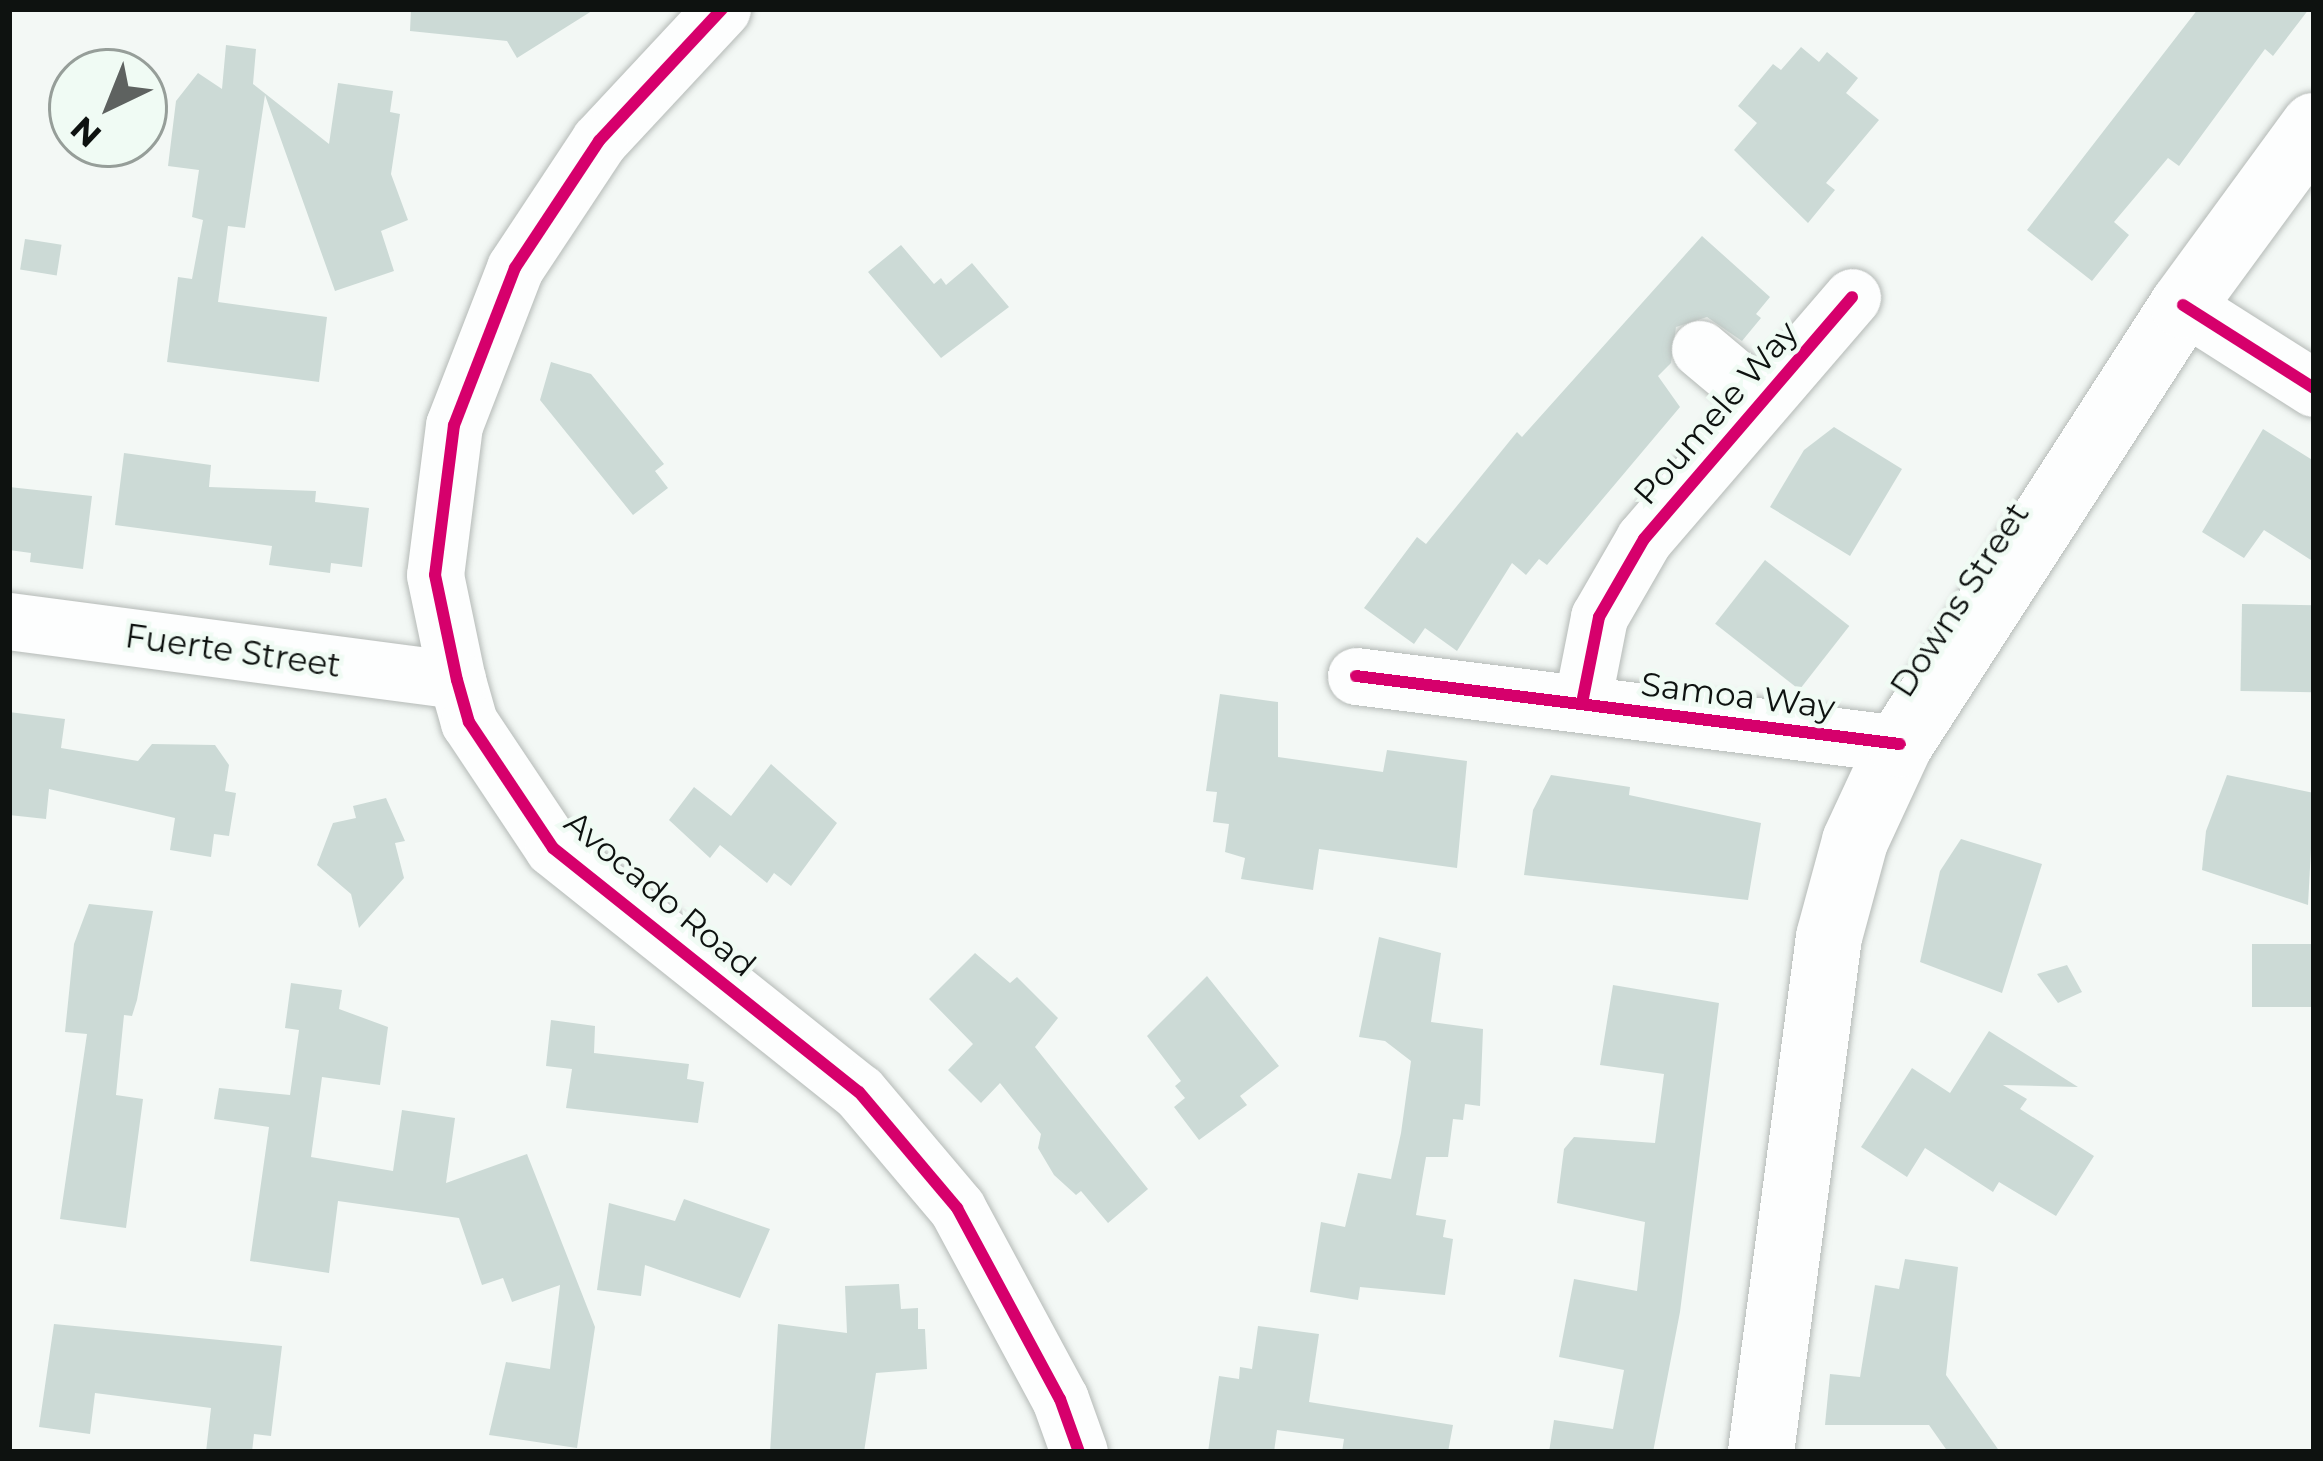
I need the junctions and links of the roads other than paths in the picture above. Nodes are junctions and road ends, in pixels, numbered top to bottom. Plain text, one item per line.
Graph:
1 (722, 9) edge
2 (2314, 125) edge
3 (1852, 297) dead end
4 (2183, 305) junction
5 (1700, 349) dead end
6 (2314, 388) edge
7 (1761, 400) junction
8 (9, 621) edge
9 (1355, 676) dead end
10 (457, 680) junction
11 (1582, 704) junction
12 (1900, 744) junction
13 (1079, 1452) edge
14 (1761, 1452) edge

1 - 10 street, Avocado Road
2 - 4 main road, Downs Street
3 - 7 street, Poumele Way
4 - 6 street
4 - 12 main road, Downs Street
5 - 7 street, Poumele Way
7 - 11 street, Poumele Way
8 - 10 street, Fuerte Street
9 - 11 street, Samoa Way
10 - 13 street, Avocado Road
11 - 12 street, Samoa Way
12 - 14 main road, Downs Street

